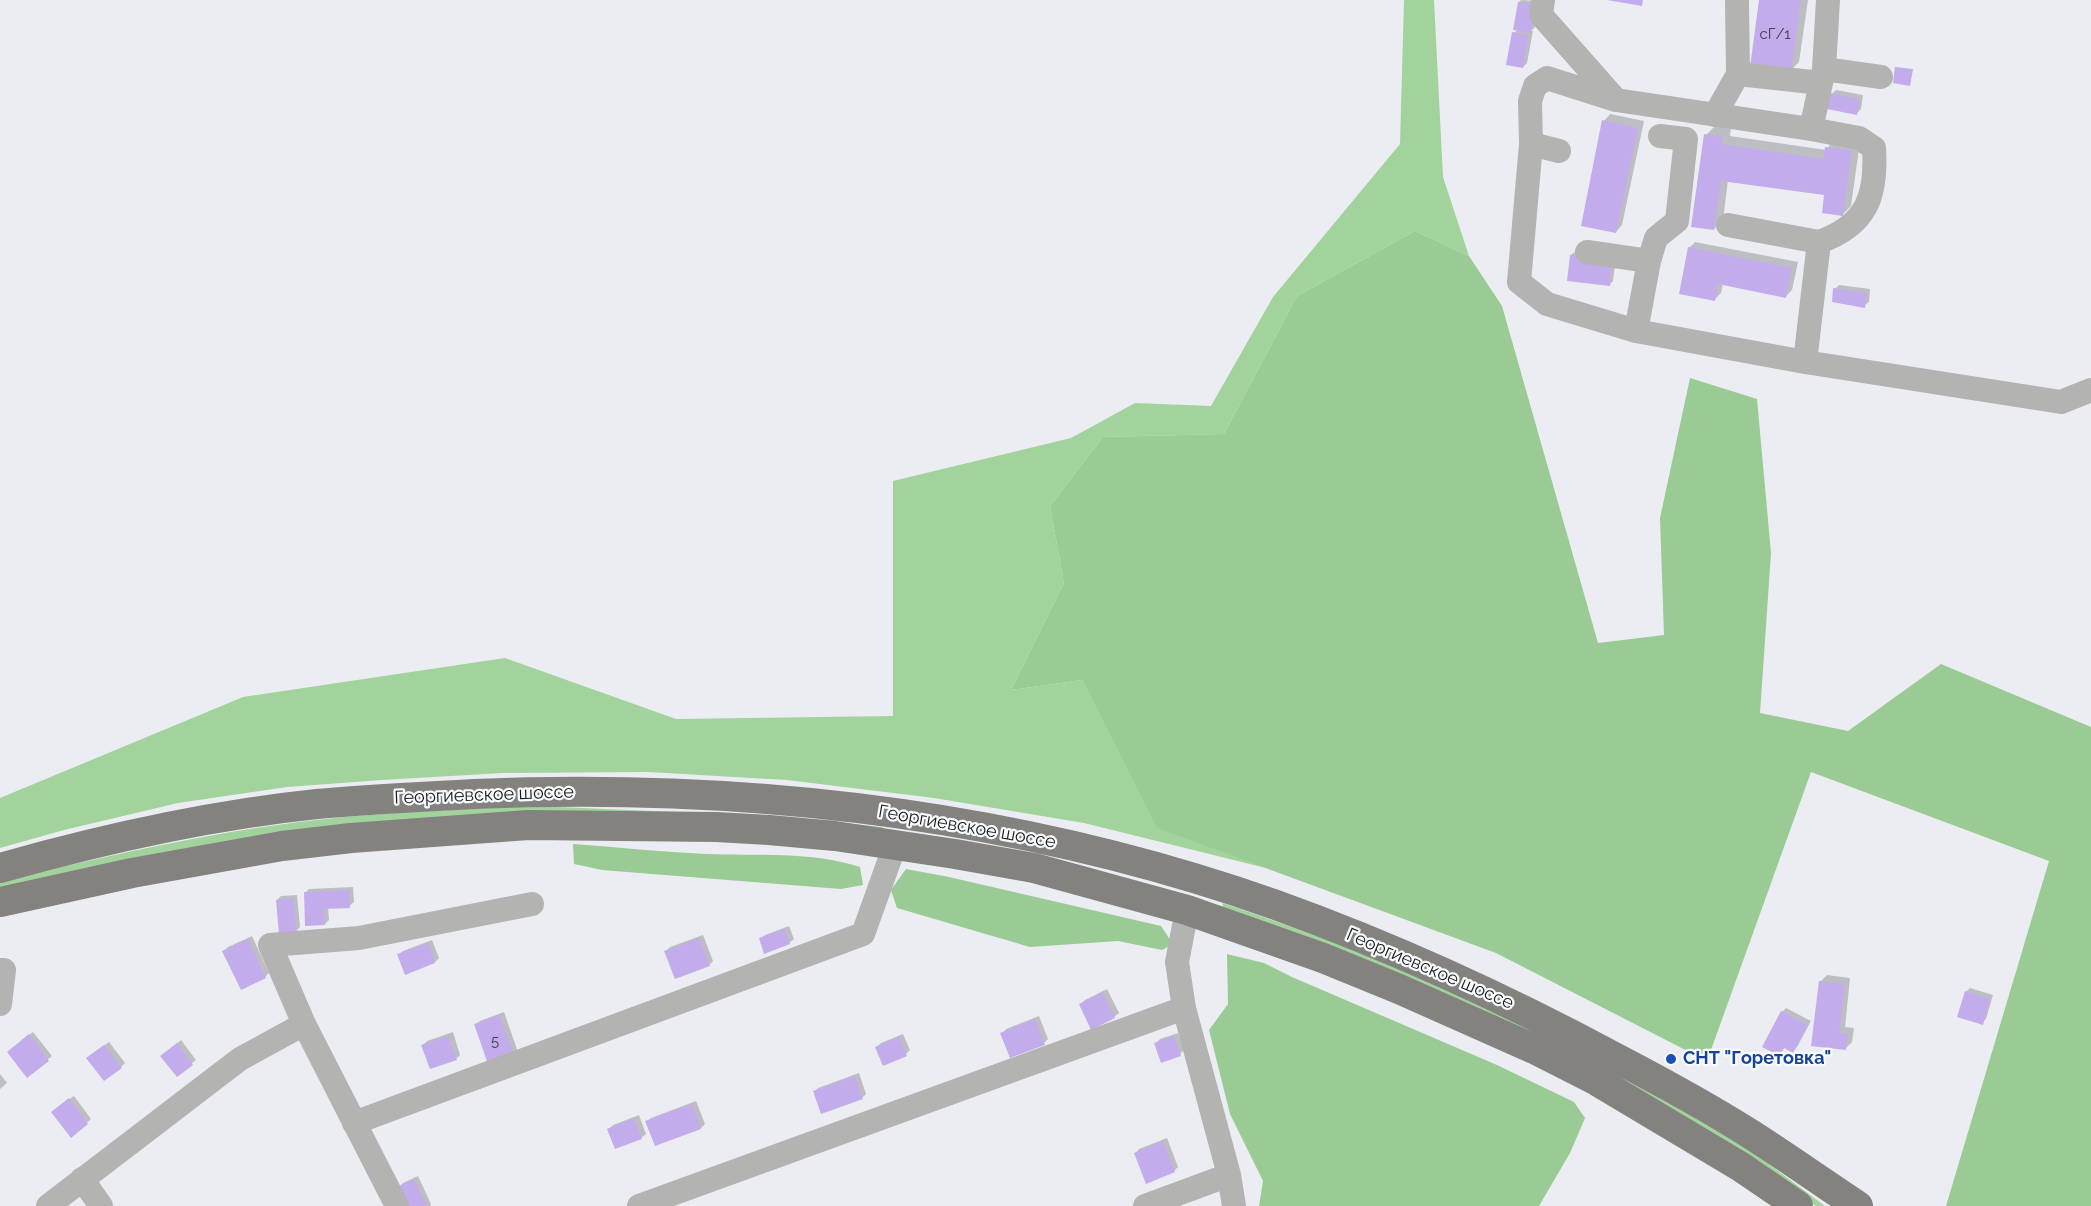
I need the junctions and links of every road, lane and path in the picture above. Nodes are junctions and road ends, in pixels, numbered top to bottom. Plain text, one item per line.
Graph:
1 (1544, 0) edge
2 (1737, 0) edge
3 (1828, 0) edge
4 (1738, 74) junction
5 (1822, 76) junction
6 (1881, 77) dead end
7 (1616, 100) junction
8 (1715, 116) junction
9 (1811, 129) junction
10 (1660, 136) dead end
11 (1531, 144) junction
12 (1559, 152) dead end
13 (1728, 225) dead end
14 (1819, 242) junction
15 (1587, 252) dead end
16 (1649, 261) junction
17 (1636, 331) junction
18 (1805, 362) junction
19 (2091, 390) edge
20 (895, 845) junction
21 (0, 868) edge
22 (0, 902) edge
23 (532, 904) dead end
24 (1187, 910) junction
25 (0, 970) edge
26 (0, 1004) edge
27 (1184, 1008) junction
28 (304, 1024) junction
29 (354, 1123) junction
30 (1229, 1175) junction
31 (82, 1179) junction
32 (48, 1206) edge
33 (101, 1206) edge
34 (397, 1206) edge
35 (639, 1206) edge
36 (1145, 1206) edge
37 (1234, 1206) edge
38 (1798, 1206) edge
39 (1858, 1206) edge

1 - 7 lane
2 - 4 lane
3 - 5 lane
4 - 5 lane
4 - 8 lane
5 - 6 lane
5 - 9 lane
7 - 8 lane
7 - 11 lane
8 - 9 lane
9 - 14 lane
10 - 16 lane
11 - 12 lane
11 - 17 lane
13 - 14 lane
14 - 18 lane
15 - 16 lane
16 - 17 lane
17 - 18 lane
18 - 19 lane
20 - 22 main road, Георгиевское шоссе
20 - 24 main road, Георгиевское шоссе
20 - 29 lane
21 - 39 main road, Георгиевское шоссе
23 - 28 lane
24 - 27 lane
24 - 38 main road, Георгиевское шоссе
25 - 26 lane
27 - 30 lane
27 - 35 lane
28 - 29 lane
28 - 31 lane
29 - 34 lane
30 - 36 lane
30 - 37 lane
31 - 32 lane
31 - 33 lane

